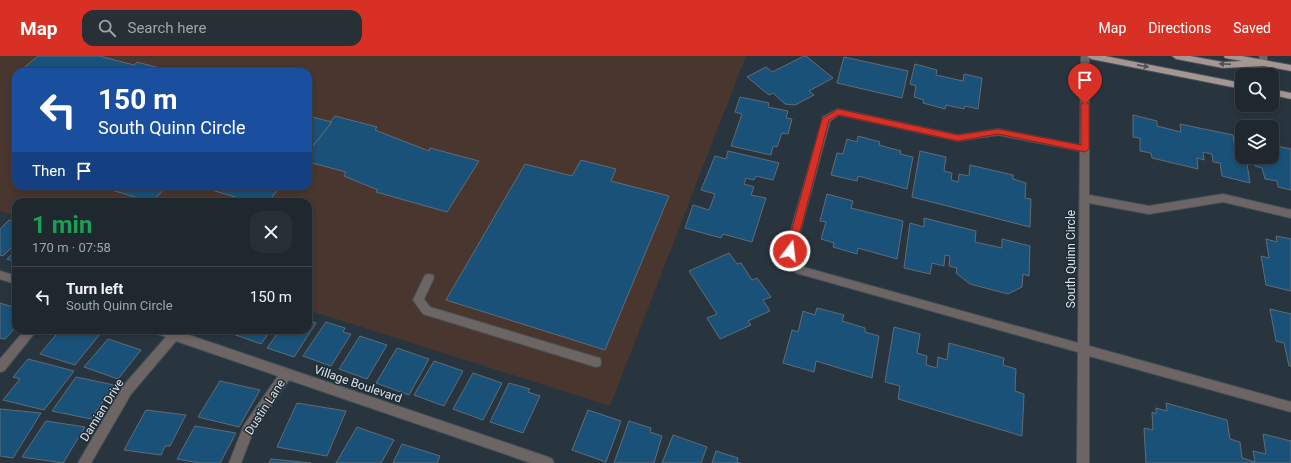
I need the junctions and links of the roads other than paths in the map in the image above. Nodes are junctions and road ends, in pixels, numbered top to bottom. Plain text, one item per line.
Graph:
1 (1085, 56) edge
2 (1091, 56) edge
3 (1176, 56) edge
4 (1228, 56) edge
5 (1264, 60) edge
6 (1291, 68) edge
7 (1235, 85) edge
8 (1279, 93) edge
9 (1291, 96) edge
10 (1085, 149) junction
11 (1084, 198) junction
12 (1291, 214) edge
13 (0, 275) edge
14 (428, 278) dead end
15 (12, 279) edge
16 (29, 334) edge
17 (171, 334) edge
18 (174, 335) junction
19 (1083, 348) junction
20 (596, 362) dead end
21 (0, 367) edge
22 (287, 373) junction
23 (1291, 407) edge
24 (84, 463) edge
25 (234, 463) edge
26 (548, 463) edge
27 (1082, 463) edge

1 - 10 street, South Quinn Circle
2 -> 7 main road
5 -> 3 main road
4 - 5 main road
5 - 6 main road
8 - 9 main road
10 - 11 street, South Quinn Circle
10 - 19 street
11 - 12 street
11 - 19 street, South Quinn Circle
13 - 15 street
14 - 20 street
16 - 21 street
17 - 18 street, Village Boulevard
18 - 22 street, Village Boulevard
18 - 24 street, Damian Drive
19 - 23 street
19 - 27 street, South Quinn Circle
22 - 25 street, Dustin Lane
22 - 26 street, Village Boulevard

